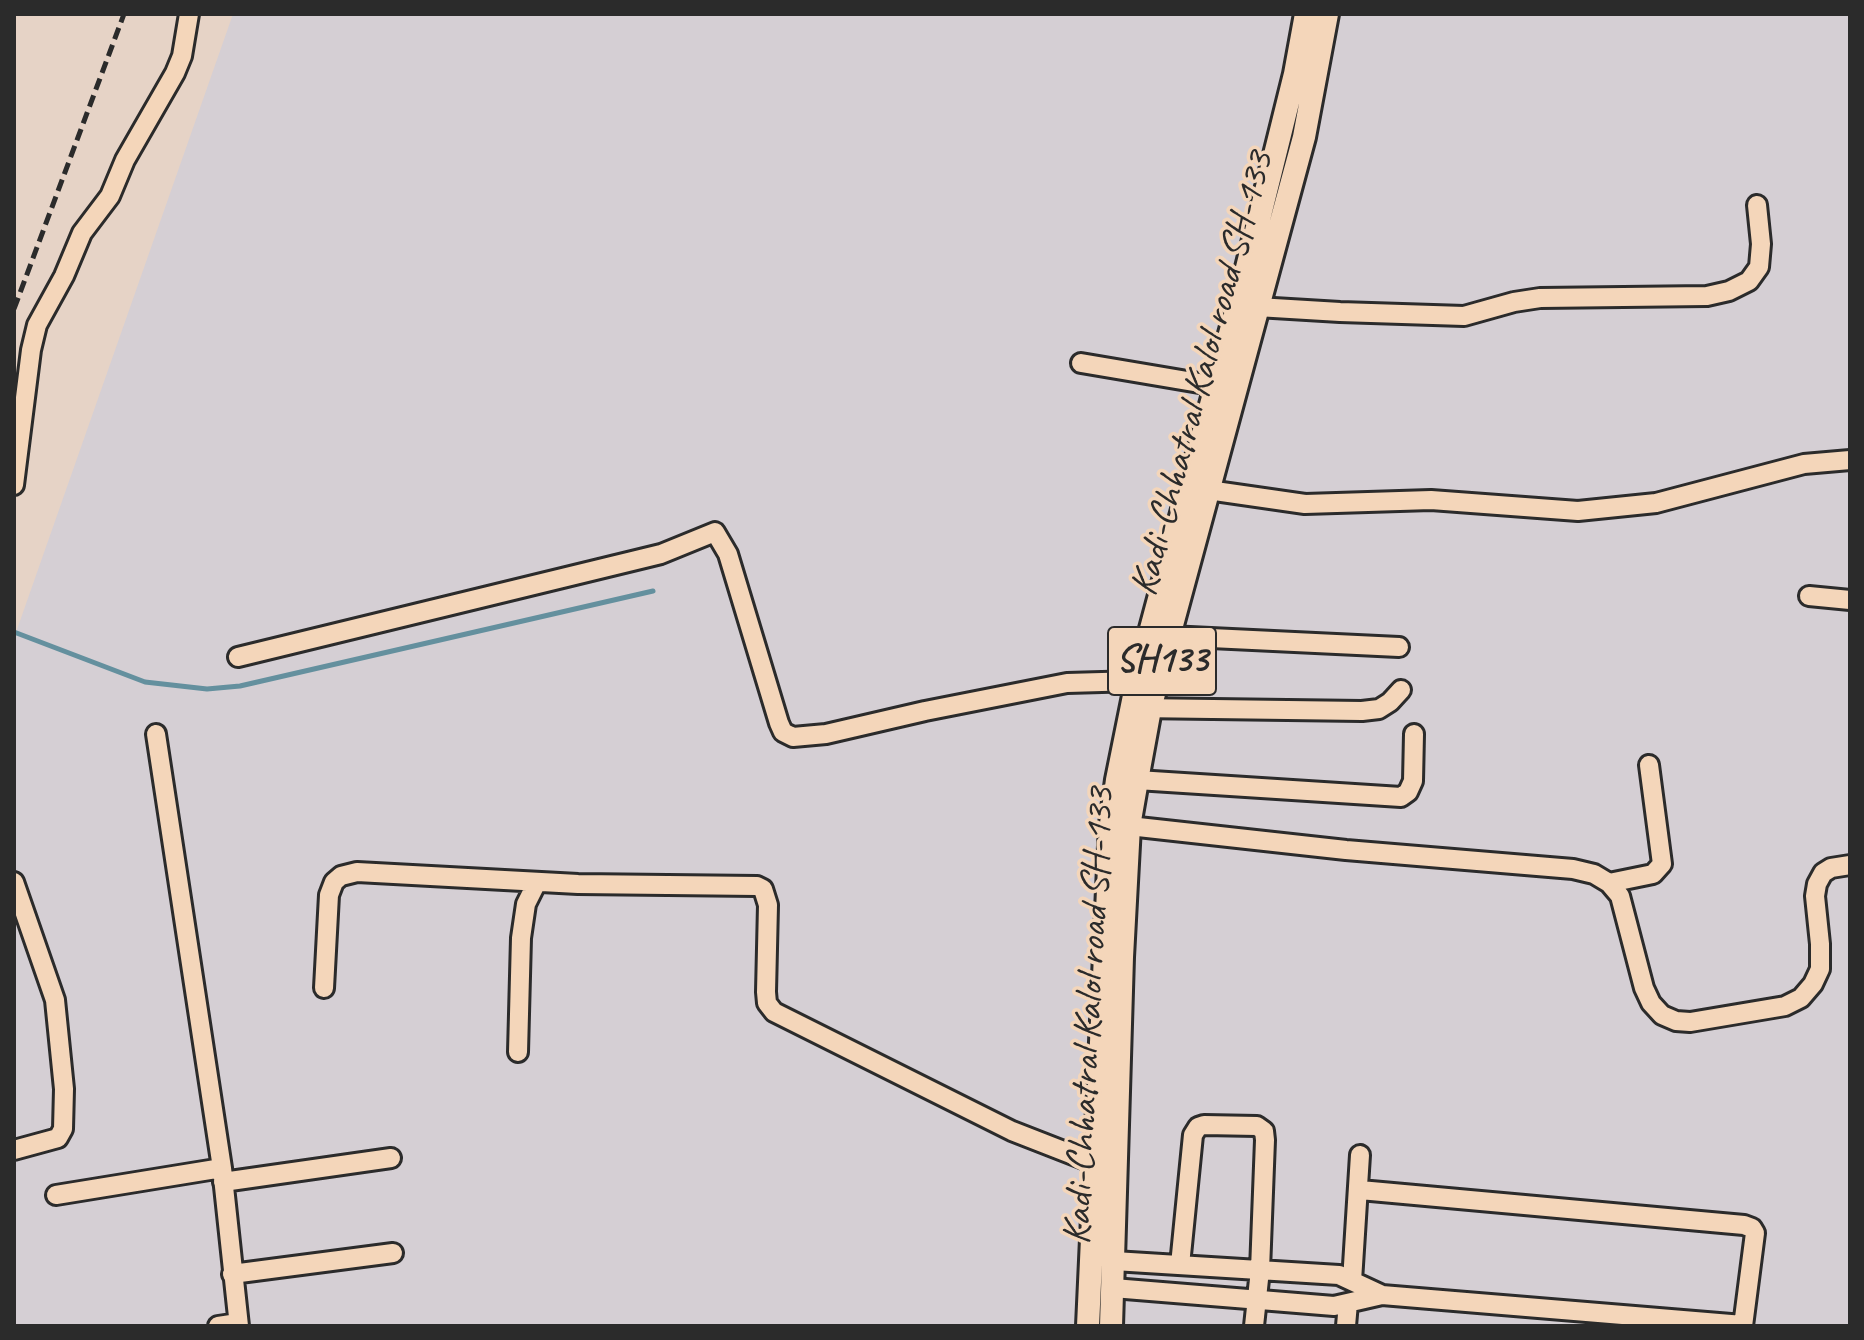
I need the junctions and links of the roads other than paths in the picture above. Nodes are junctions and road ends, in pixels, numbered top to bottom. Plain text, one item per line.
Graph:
1 (189, 14) edge
2 (1306, 14) edge
3 (1327, 14) edge
4 (1757, 205) dead end
5 (1257, 307) junction
6 (1081, 363) dead end
7 (1217, 386) junction
8 (1850, 460) edge
9 (14, 485) edge
10 (1208, 490) junction
11 (1809, 596) dead end
12 (1850, 600) edge
13 (1169, 636) junction
14 (1399, 647) dead end
15 (238, 657) dead end
16 (1137, 681) junction
17 (1401, 690) dead end
18 (1141, 708) junction
19 (156, 734) dead end
20 (1414, 734) dead end
21 (1649, 765) dead end
22 (1137, 780) junction
23 (1129, 826) junction
24 (1850, 865) edge
25 (14, 882) edge
26 (537, 882) junction
27 (1609, 883) junction
28 (324, 988) dead end
29 (518, 1052) dead end
30 (14, 1150) edge
31 (1360, 1155) dead end
32 (391, 1158) dead end
33 (1094, 1163) junction
34 (222, 1175) junction
35 (1360, 1190) junction
36 (56, 1195) dead end
37 (393, 1253) dead end
38 (1114, 1261) junction
39 (1180, 1265) junction
40 (1260, 1270) junction
41 (232, 1274) junction
42 (1352, 1281) junction
43 (1113, 1288) junction
44 (1382, 1295) junction
45 (1256, 1300) junction
46 (1348, 1303) junction
47 (238, 1324) edge
48 (1743, 1325) edge
49 (218, 1326) edge
50 (1088, 1326) edge
51 (1111, 1326) edge
52 (1254, 1326) edge
53 (1346, 1326) edge

1 - 9 street
2 - 7 main road, Kadi-Chhatral Kalol road SH-133 / SH133
3 - 5 main road, Kadi-Chhatral Kalol road SH-133 / SH133
4 - 5 street
5 - 10 main road, Kadi-Chhatral Kalol road SH-133 / SH133
6 - 7 street
7 - 16 main road, Kadi-Chhatral Kalol road SH-133 / SH133
8 - 10 street
10 - 13 main road, Kadi-Chhatral Kalol road SH-133 / SH133
11 - 12 street
13 - 14 street
13 - 18 main road, Kadi-Chhatral Kalol road SH-133 / SH133
15 - 16 street
16 - 18 main road, Kadi-Chhatral Kalol road SH-133 / SH133
17 - 18 street
18 - 22 main road, Kadi-Chhatral Kalol road SH-133 / SH133
18 - 33 main road, Kadi-Chhatral Kalol road SH-133 / SH133
19 - 34 street
20 - 22 street
21 - 27 street
22 - 23 main road, Kadi-Chhatral Kalol road SH-133 / SH133
23 - 27 street
23 - 38 main road, Kadi-Chhatral Kalol road SH-133 / SH133
24 - 27 street
25 - 30 street
26 - 28 street
26 - 29 street
26 - 33 street
31 - 35 street
32 - 34 street
33 - 50 main road, Kadi-Chhatral Kalol road SH-133 / SH133
34 - 36 street
34 - 41 street
35 - 42 street
35 - 48 street
37 - 41 street
38 - 39 street
38 - 43 main road, Kadi-Chhatral Kalol road SH-133 / SH133
39 - 40 street
39 - 40 street
40 - 42 street
40 - 45 street
41 - 47 street
42 - 44 street
43 - 45 street
43 - 51 main road, Kadi-Chhatral Kalol road SH-133 / SH133
44 - 46 street
44 - 48 street
45 - 46 street
45 - 52 street
46 - 53 street
47 - 49 street

